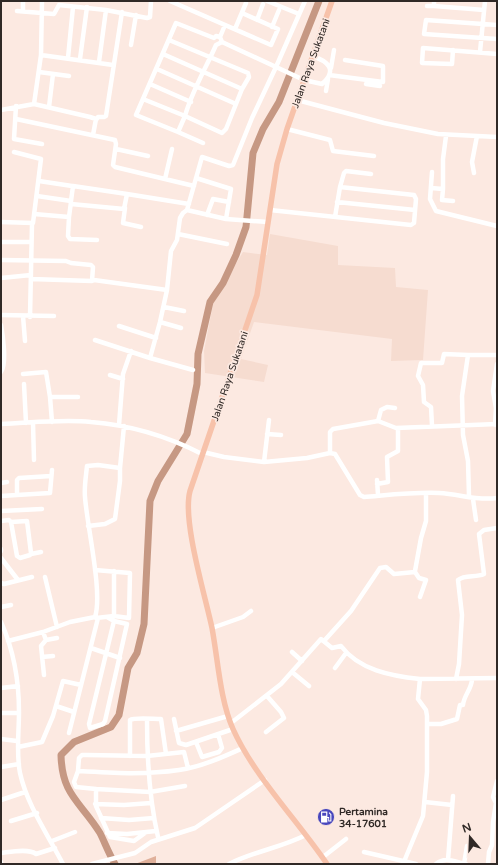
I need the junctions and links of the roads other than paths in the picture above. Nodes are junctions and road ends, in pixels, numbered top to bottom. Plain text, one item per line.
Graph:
1 (23, 1) edge
2 (42, 1) edge
3 (151, 1) edge
4 (170, 1) edge
5 (305, 1) edge
6 (332, 1) edge
7 (485, 1) edge
8 (265, 2) edge
9 (246, 3) dead end
10 (434, 4) edge
11 (427, 6) dead end
12 (73, 7) junction
13 (87, 7) junction
14 (106, 10) junction
15 (279, 10) dead end
16 (484, 10) junction
17 (17, 11) dead end
18 (23, 11) junction
19 (122, 12) junction
20 (42, 13) junction
21 (242, 13) junction
22 (299, 14) junction
23 (136, 15) junction
24 (257, 20) junction
25 (483, 24) junction
26 (225, 25) junction
27 (497, 25) edge
28 (272, 26) junction
29 (235, 29) junction
30 (220, 37) junction
31 (214, 38) junction
32 (482, 38) junction
33 (169, 40) junction
34 (497, 40) edge
35 (222, 42) junction
36 (216, 44) junction
37 (131, 45) dead end
38 (334, 50) dead end
39 (453, 50) junction
40 (480, 52) junction
41 (163, 54) junction
42 (497, 54) edge
43 (41, 55) junction
44 (211, 56) junction
45 (312, 56) junction
46 (68, 58) junction
47 (80, 59) junction
48 (345, 60) dead end
49 (99, 62) junction
50 (113, 65) junction
51 (276, 67) junction
52 (157, 69) junction
53 (39, 72) junction
54 (204, 72) junction
55 (54, 74) junction
56 (69, 76) dead end
57 (329, 76) junction
58 (304, 80) junction
59 (150, 84) junction
60 (380, 86) dead end
61 (197, 87) junction
62 (242, 89) junction
63 (326, 91) dead end
64 (143, 99) junction
65 (297, 100) junction
66 (190, 102) junction
67 (34, 104) junction
68 (236, 104) junction
69 (16, 106) junction
70 (49, 108) junction
71 (1, 110) edge
72 (185, 116) junction
73 (16, 119) junction
74 (96, 120) junction
75 (287, 129) junction
76 (178, 132) junction
77 (93, 135) junction
78 (446, 136) junction
79 (477, 136) junction
80 (497, 137) edge
81 (203, 143) dead end
82 (42, 144) dead end
83 (116, 149) junction
84 (172, 149) dead end
85 (14, 152) dead end
86 (148, 156) dead end
87 (374, 156) dead end
88 (432, 172) dead end
89 (474, 173) dead end
90 (371, 174) dead end
91 (196, 178) junction
92 (165, 179) junction
93 (39, 182) junction
94 (72, 186) junction
95 (194, 186) junction
96 (340, 187) junction
97 (431, 188) junction
98 (443, 189) junction
99 (127, 194) junction
100 (37, 196) junction
101 (453, 201) dead end
102 (71, 202) junction
103 (229, 202) junction
104 (337, 202) junction
105 (188, 204) junction
106 (125, 208) junction
107 (187, 210) junction
108 (270, 210) junction
109 (415, 210) junction
110 (34, 214) junction
111 (207, 215) junction
112 (69, 217) junction
113 (334, 217) junction
114 (226, 220) junction
115 (1, 222) edge
116 (268, 222) junction
117 (32, 224) junction
118 (497, 226) edge
119 (141, 227) dead end
120 (178, 234) junction
121 (97, 240) dead end
122 (1, 242) edge
123 (31, 242) junction
124 (228, 244) dead end
125 (1, 260) edge
126 (31, 260) junction
127 (31, 277) junction
128 (1, 278) edge
129 (94, 280) junction
130 (167, 290) junction
131 (164, 307) junction
132 (184, 311) dead end
133 (1, 316) edge
134 (23, 316) junction
135 (54, 316) dead end
136 (30, 317) junction
137 (160, 322) junction
138 (1, 325) edge
139 (119, 326) dead end
140 (181, 328) dead end
141 (156, 338) junction
142 (95, 340) dead end
143 (25, 341) dead end
144 (131, 351) junction
145 (468, 355) junction
146 (497, 355) edge
147 (150, 358) junction
148 (497, 364) edge
149 (193, 370) dead end
150 (1, 372) edge
151 (23, 374) dead end
152 (110, 375) dead end
153 (123, 379) junction
154 (24, 384) dead end
155 (495, 393) edge
156 (50, 397) junction
157 (78, 397) dead end
158 (395, 408) dead end
159 (269, 420) dead end
160 (378, 421) junction
161 (52, 422) junction
162 (26, 423) junction
163 (33, 423) junction
164 (1, 424) edge
165 (496, 424) edge
166 (122, 426) junction
167 (432, 426) junction
168 (462, 426) junction
169 (398, 428) junction
170 (267, 434) junction
171 (281, 436) dead end
172 (203, 453) junction
173 (330, 453) junction
174 (34, 460) dead end
175 (264, 462) junction
176 (120, 468) junction
177 (52, 470) dead end
178 (51, 476) junction
179 (6, 482) dead end
180 (1, 483) edge
181 (426, 493) junction
182 (17, 495) junction
183 (378, 495) junction
184 (1, 496) edge
185 (471, 497) junction
186 (497, 498) edge
187 (42, 509) dead end
188 (1, 511) edge
189 (476, 520) dead end
190 (1, 521) edge
191 (11, 522) junction
192 (88, 526) junction
193 (497, 528) edge
194 (41, 552) dead end
195 (31, 554) junction
196 (1, 558) edge
197 (94, 570) junction
198 (114, 571) junction
199 (415, 572) junction
200 (32, 577) dead end
201 (45, 577) dead end
202 (18, 580) junction
203 (1, 583) edge
204 (420, 597) dead end
205 (11, 605) dead end
206 (1, 607) edge
207 (250, 611) dead end
208 (97, 618) junction
209 (114, 618) junction
210 (129, 618) junction
211 (1, 622) edge
212 (127, 624) junction
213 (57, 626) junction
214 (212, 628) junction
215 (43, 632) junction
216 (57, 638) dead end
217 (46, 640) junction
218 (8, 641) junction
219 (324, 641) junction
220 (91, 648) junction
221 (292, 652) dead end
222 (346, 653) junction
223 (106, 654) junction
224 (53, 656) dead end
225 (42, 657) junction
226 (120, 658) junction
227 (302, 661) junction
228 (335, 668) dead end
229 (292, 672) junction
230 (44, 675) dead end
231 (497, 678) edge
232 (420, 679) junction
233 (456, 679) junction
234 (472, 680) junction
235 (81, 685) junction
236 (18, 686) junction
237 (309, 686) dead end
238 (1, 688) edge
239 (267, 696) junction
240 (56, 706) junction
241 (74, 712) junction
242 (1, 713) edge
243 (19, 713) junction
244 (228, 716) junction
245 (174, 719) dead end
246 (147, 720) junction
247 (428, 724) junction
248 (232, 726) junction
249 (176, 732) junction
250 (266, 732) dead end
251 (69, 733) dead end
252 (218, 734) junction
253 (1, 739) edge
254 (17, 741) junction
255 (196, 742) junction
256 (18, 747) junction
257 (244, 750) junction
258 (166, 754) junction
259 (130, 756) junction
260 (147, 756) junction
261 (19, 764) junction
262 (1, 767) edge
263 (188, 768) junction
264 (78, 771) junction
265 (150, 772) junction
266 (265, 780) junction
267 (497, 781) edge
268 (185, 786) dead end
269 (96, 789) junction
270 (25, 792) junction
271 (150, 792) junction
272 (453, 796) dead end
273 (1, 800) edge
274 (425, 802) junction
275 (151, 803) junction
276 (95, 804) junction
277 (452, 805) junction
278 (37, 813) junction
279 (101, 818) junction
280 (154, 818) junction
281 (11, 821) dead end
282 (156, 831) junction
283 (75, 832) dead end
284 (107, 833) junction
285 (145, 833) junction
286 (306, 835) junction
287 (158, 837) dead end
288 (346, 839) dead end
289 (52, 841) junction
290 (467, 846) dead end
291 (55, 848) junction
292 (364, 852) dead end
293 (1, 854) edge
294 (323, 858) junction
295 (448, 860) junction
296 (404, 862) edge
297 (63, 864) edge
298 (92, 864) edge
299 (229, 864) edge
300 (327, 864) edge
301 (416, 864) edge
302 (436, 864) edge
303 (465, 864) edge
304 (488, 864) edge

1 - 18 street
2 - 20 street
3 - 23 street
4 - 26 street
5 - 22 street
6 - 45 main road, Jalan Raya Sukatani
7 - 16 street
8 - 22 street
8 - 24 street
9 - 21 street
10 - 11 street
10 - 16 street
12 - 13 street
12 - 20 street
12 - 46 street
13 - 14 street
13 - 47 street
14 - 19 street
14 - 49 street
15 - 28 street
16 - 25 street
17 - 18 street
18 - 20 street
19 - 23 street
19 - 50 street
20 - 43 street
21 - 24 street
21 - 29 street
22 - 51 street
23 - 37 street
24 - 28 street
25 - 27 street
25 - 32 street
25 - 32 street
26 - 29 street
26 - 30 street
28 - 29 street
30 - 31 street
30 - 35 street
31 - 33 street
31 - 36 street
32 - 34 street
32 - 40 street
33 - 41 street
33 - 44 street
35 - 36 street
35 - 51 street
36 - 44 street
38 - 57 street
39 - 39 street
39 - 40 street
40 - 42 street
41 - 52 street
41 - 54 street
43 - 46 street
43 - 53 street
44 - 54 street
44 - 62 street
45 - 57 street
45 - 58 main road, Jalan Raya Sukatani
46 - 47 street
47 - 49 street
48 - 57 street
49 - 50 street
50 - 74 street
51 - 58 street
51 - 91 street
52 - 59 street
52 - 61 street
53 - 55 street
53 - 67 street
54 - 61 street
54 - 62 street
55 - 56 street
55 - 70 street
57 - 58 street
57 - 60 street
57 - 63 street
58 - 65 main road, Jalan Raya Sukatani
59 - 64 street
59 - 66 street
61 - 66 street
61 - 68 street
62 - 68 street
64 - 72 street
64 - 76 street
65 - 75 main road, Jalan Raya Sukatani
65 - 78 street
66 - 72 street
67 - 69 street
67 - 70 street
68 - 72 street
69 - 71 street
69 - 73 street
70 - 74 street
72 - 76 street
73 - 77 street
73 - 82 street
74 - 77 street
75 - 87 street
75 - 108 main road, Jalan Raya Sukatani
76 - 81 street
77 - 83 street
78 - 79 street
78 - 98 street
79 - 80 street
79 - 89 street
83 - 86 street
83 - 92 street
84 - 92 street
85 - 93 street
88 - 97 street
90 - 96 street
91 - 95 street
91 - 103 street
92 - 95 street
93 - 94 street
93 - 100 street
94 - 99 street
94 - 102 street
95 - 105 street
96 - 104 street
96 - 109 street
97 - 98 street
97 - 118 street
98 - 101 street
99 - 105 street
99 - 106 street
100 - 102 street
100 - 110 street
102 - 106 street
102 - 112 street
103 - 111 street
103 - 114 street
104 - 109 street
104 - 113 street
105 - 107 street
106 - 119 street
107 - 111 street
107 - 120 street
108 - 113 street
108 - 116 main road, Jalan Raya Sukatani
109 - 113 street
110 - 112 street
110 - 117 street
111 - 114 street
112 - 121 street
114 - 116 street
115 - 117 street
116 - 172 main road, Jalan Raya Sukatani
117 - 123 street
120 - 124 street
120 - 130 street
122 - 123 street
123 - 126 street
125 - 126 street
126 - 127 street
126 - 129 street
127 - 128 street
127 - 129 street
127 - 136 street
129 - 130 street
130 - 131 street
131 - 132 street
131 - 137 street
133 - 134 street
134 - 136 street
134 - 143 street
135 - 136 street
137 - 140 street
137 - 141 street
138 - 150 street
139 - 141 street
141 - 147 street
142 - 144 street
144 - 147 street
144 - 153 street
145 - 146 street
145 - 167 street
145 - 168 street
147 - 149 street
148 - 155 street
151 - 156 street
152 - 153 street
153 - 166 street
154 - 162 street
155 - 165 street
156 - 157 street
156 - 161 street
158 - 160 street
159 - 170 street
160 - 169 street
160 - 173 street
161 - 163 street
161 - 166 street
162 - 163 street
162 - 164 street
163 - 174 street
165 - 168 street
166 - 172 street
166 - 176 street
167 - 168 street
167 - 169 street
168 - 185 street
169 - 183 street
170 - 171 street
170 - 175 street
172 - 175 street
172 - 214 main road, Jalan Raya Sukatani
173 - 175 street
173 - 183 street
176 - 192 street
176 - 192 street
177 - 178 street
178 - 182 street
178 - 182 street
179 - 180 street
181 - 183 street
181 - 185 street
181 - 199 street
182 - 184 street
185 - 186 street
185 - 189 street
187 - 188 street
190 - 191 street
191 - 195 street
191 - 195 street
192 - 197 street
193 - 233 street
194 - 195 street
196 - 202 street
197 - 198 street
197 - 208 street
198 - 209 street
198 - 210 street
199 - 204 street
199 - 219 street
200 - 202 street
201 - 213 street
202 - 203 street
205 - 206 street
207 - 214 street
208 - 209 street
208 - 213 street
208 - 220 street
209 - 210 street
209 - 212 street
209 - 223 street
210 - 212 street
211 - 218 street
212 - 226 street
213 - 215 street
214 - 244 main road, Jalan Raya Sukatani
215 - 217 street
215 - 218 street
216 - 217 street
217 - 225 street
218 - 236 street
219 - 222 street
219 - 227 street
220 - 223 street
220 - 235 street
221 - 227 street
222 - 228 street
222 - 232 street
223 - 226 street
223 - 226 street
224 - 225 street
225 - 230 street
227 - 229 street
229 - 237 street
229 - 239 street
231 - 234 street
232 - 233 street
232 - 247 street
233 - 234 street
234 - 247 street
235 - 240 street
235 - 241 street
236 - 238 street
236 - 243 street
239 - 248 street
239 - 250 street
240 - 241 street
240 - 256 street
241 - 251 street
242 - 243 street
243 - 254 street
244 - 248 main road, Jalan Raya Sukatani
244 - 249 street
245 - 249 street
246 - 258 street
246 - 259 street
246 - 260 street
247 - 274 street
248 - 252 street
248 - 257 main road, Jalan Raya Sukatani
249 - 255 street
252 - 255 street
252 - 255 street
253 - 254 street
254 - 256 street
256 - 261 street
257 - 263 street
257 - 266 main road, Jalan Raya Sukatani
258 - 260 street
258 - 263 street
259 - 260 street
259 - 264 street
260 - 265 street
261 - 262 street
261 - 270 street
263 - 265 street
264 - 265 street
264 - 269 street
265 - 271 street
266 - 286 main road, Jalan Raya Sukatani
266 - 298 street
267 - 304 street
268 - 271 street
269 - 271 street
269 - 276 street
270 - 273 street
270 - 278 street
271 - 275 street
272 - 277 street
274 - 277 street
274 - 296 street
275 - 276 street
275 - 280 street
276 - 279 street
277 - 295 street
278 - 281 street
278 - 289 street
279 - 280 street
279 - 284 street
280 - 282 street
282 - 285 street
282 - 287 street
283 - 289 street
284 - 285 street
284 - 285 street
286 - 294 main road, Jalan Raya Sukatani
286 - 299 street
288 - 294 street
289 - 291 street
290 - 303 street
291 - 293 street
291 - 297 street
292 - 296 street
294 - 300 main road, Jalan Raya Sukatani
295 - 302 street
295 - 303 street
296 - 301 street

